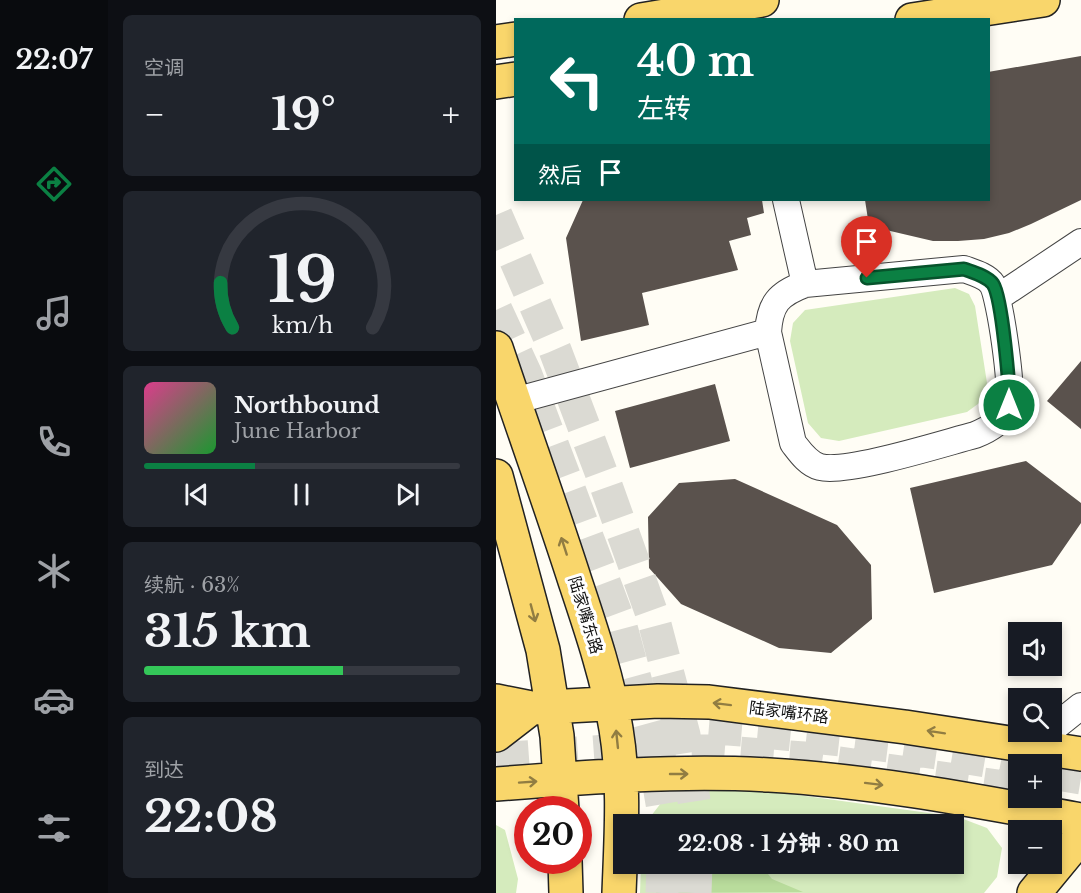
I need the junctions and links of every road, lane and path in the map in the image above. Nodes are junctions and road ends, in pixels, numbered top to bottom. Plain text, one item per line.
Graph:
1 (762, 0) edge
2 (1043, 0) edge
3 (653, 18) edge
4 (925, 18) edge
5 (514, 39) edge
6 (496, 42) edge
7 (514, 79) edge
8 (496, 82) edge
9 (786, 201) edge
10 (1081, 242) edge
11 (805, 284) junction
12 (997, 298) junction
13 (768, 332) junction
14 (496, 348) edge
15 (514, 401) junction
16 (496, 476) edge
17 (496, 701) edge
18 (612, 703) junction
19 (1081, 706) edge
20 (542, 708) junction
21 (1062, 721) edge
22 (496, 735) edge
23 (994, 741) junction
24 (1008, 741) edge
25 (1081, 754) edge
26 (620, 775) junction
27 (496, 784) edge
28 (561, 795) edge
29 (1081, 820) edge
30 (1081, 836) edge
31 (565, 874) edge
32 (566, 893) edge
33 (619, 893) edge
34 (1034, 893) edge

1 - 3 main road
2 - 4 main road
5 - 6 main road
7 - 8 main road
9 - 11 street
10 - 12 street
11 - 12 street
11 - 13 street
12 - 13 street
13 - 15 street
14 - 15 main road, 陆家嘴东路
18 -> 15 main road, 陆家嘴东路
16 -> 20 main road
17 - 20 main road, 陆家嘴环路
18 - 20 main road, 陆家嘴环路
23 -> 18 main road, 陆家嘴环路
26 -> 18 main road, 陆家嘴东路
19 - 21 street
20 - 22 main road
20 - 28 main road
23 - 24 street
23 - 25 main road, 陆家嘴环路
26 - 28 main road
26 -> 29 main road
26 - 33 main road, 陆家嘴东路
27 -> 28 main road
30 - 34 main road
31 - 32 main road

